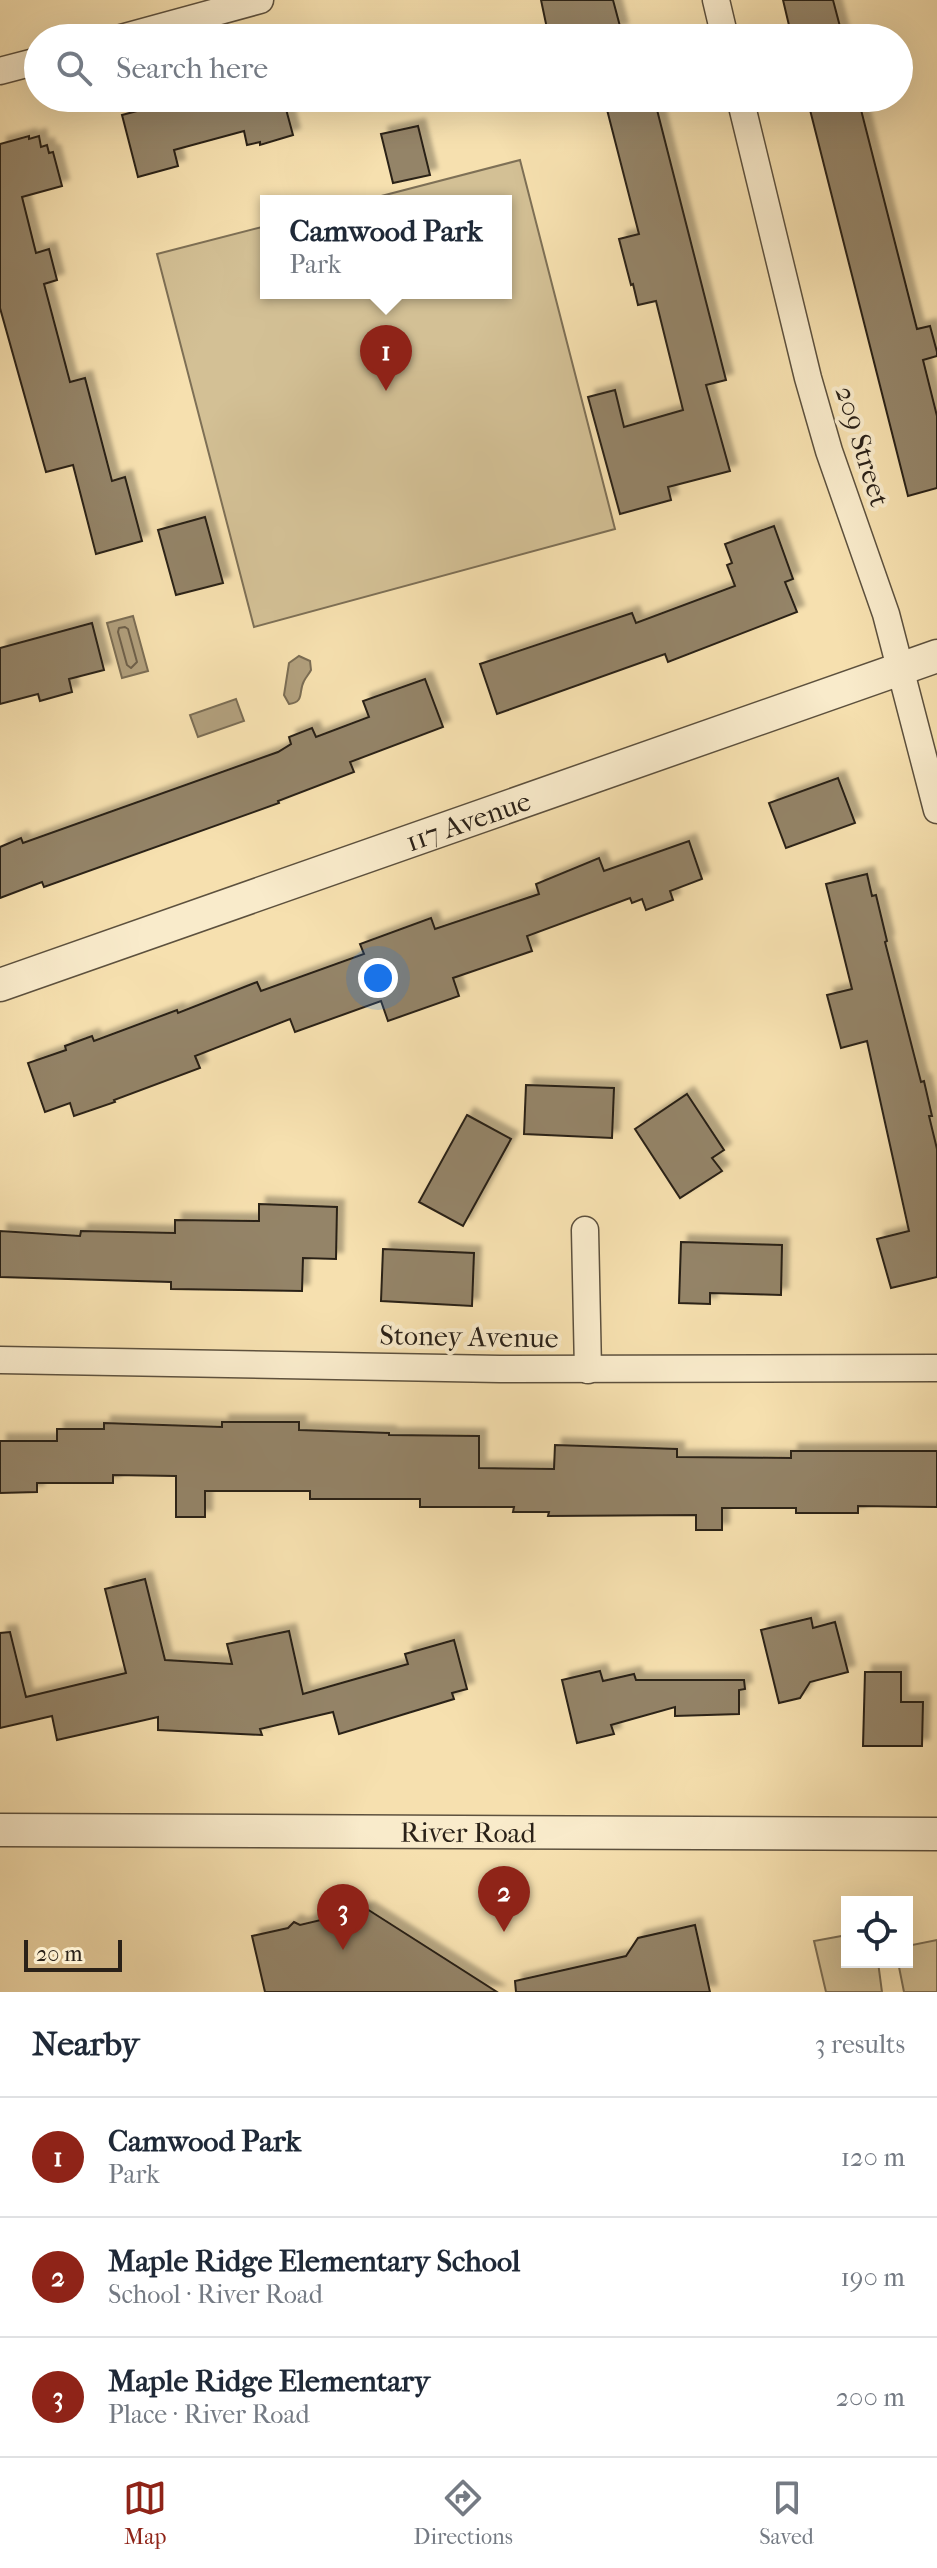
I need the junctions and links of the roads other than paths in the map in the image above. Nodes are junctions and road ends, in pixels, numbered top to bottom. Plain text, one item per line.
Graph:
1 (260, 0) edge
2 (716, 0) edge
3 (172, 24) edge
4 (722, 24) edge
5 (24, 65) edge
6 (0, 71) edge
7 (743, 112) edge
8 (937, 656) edge
9 (900, 668) junction
10 (937, 810) edge
11 (0, 985) edge
12 (585, 1230) dead end
13 (0, 1360) edge
14 (937, 1368) edge
15 (588, 1370) junction
16 (0, 1830) edge
17 (937, 1834) edge

1 - 3 street
2 - 4 street
5 - 6 street
7 - 9 street, 209 Street
8 - 9 street, 117 Avenue
9 - 10 street, 209 Street
9 - 11 street, 117 Avenue
12 - 15 street
13 - 15 street, Stoney Avenue
14 - 15 street, Stoney Avenue
16 - 17 street, River Road

